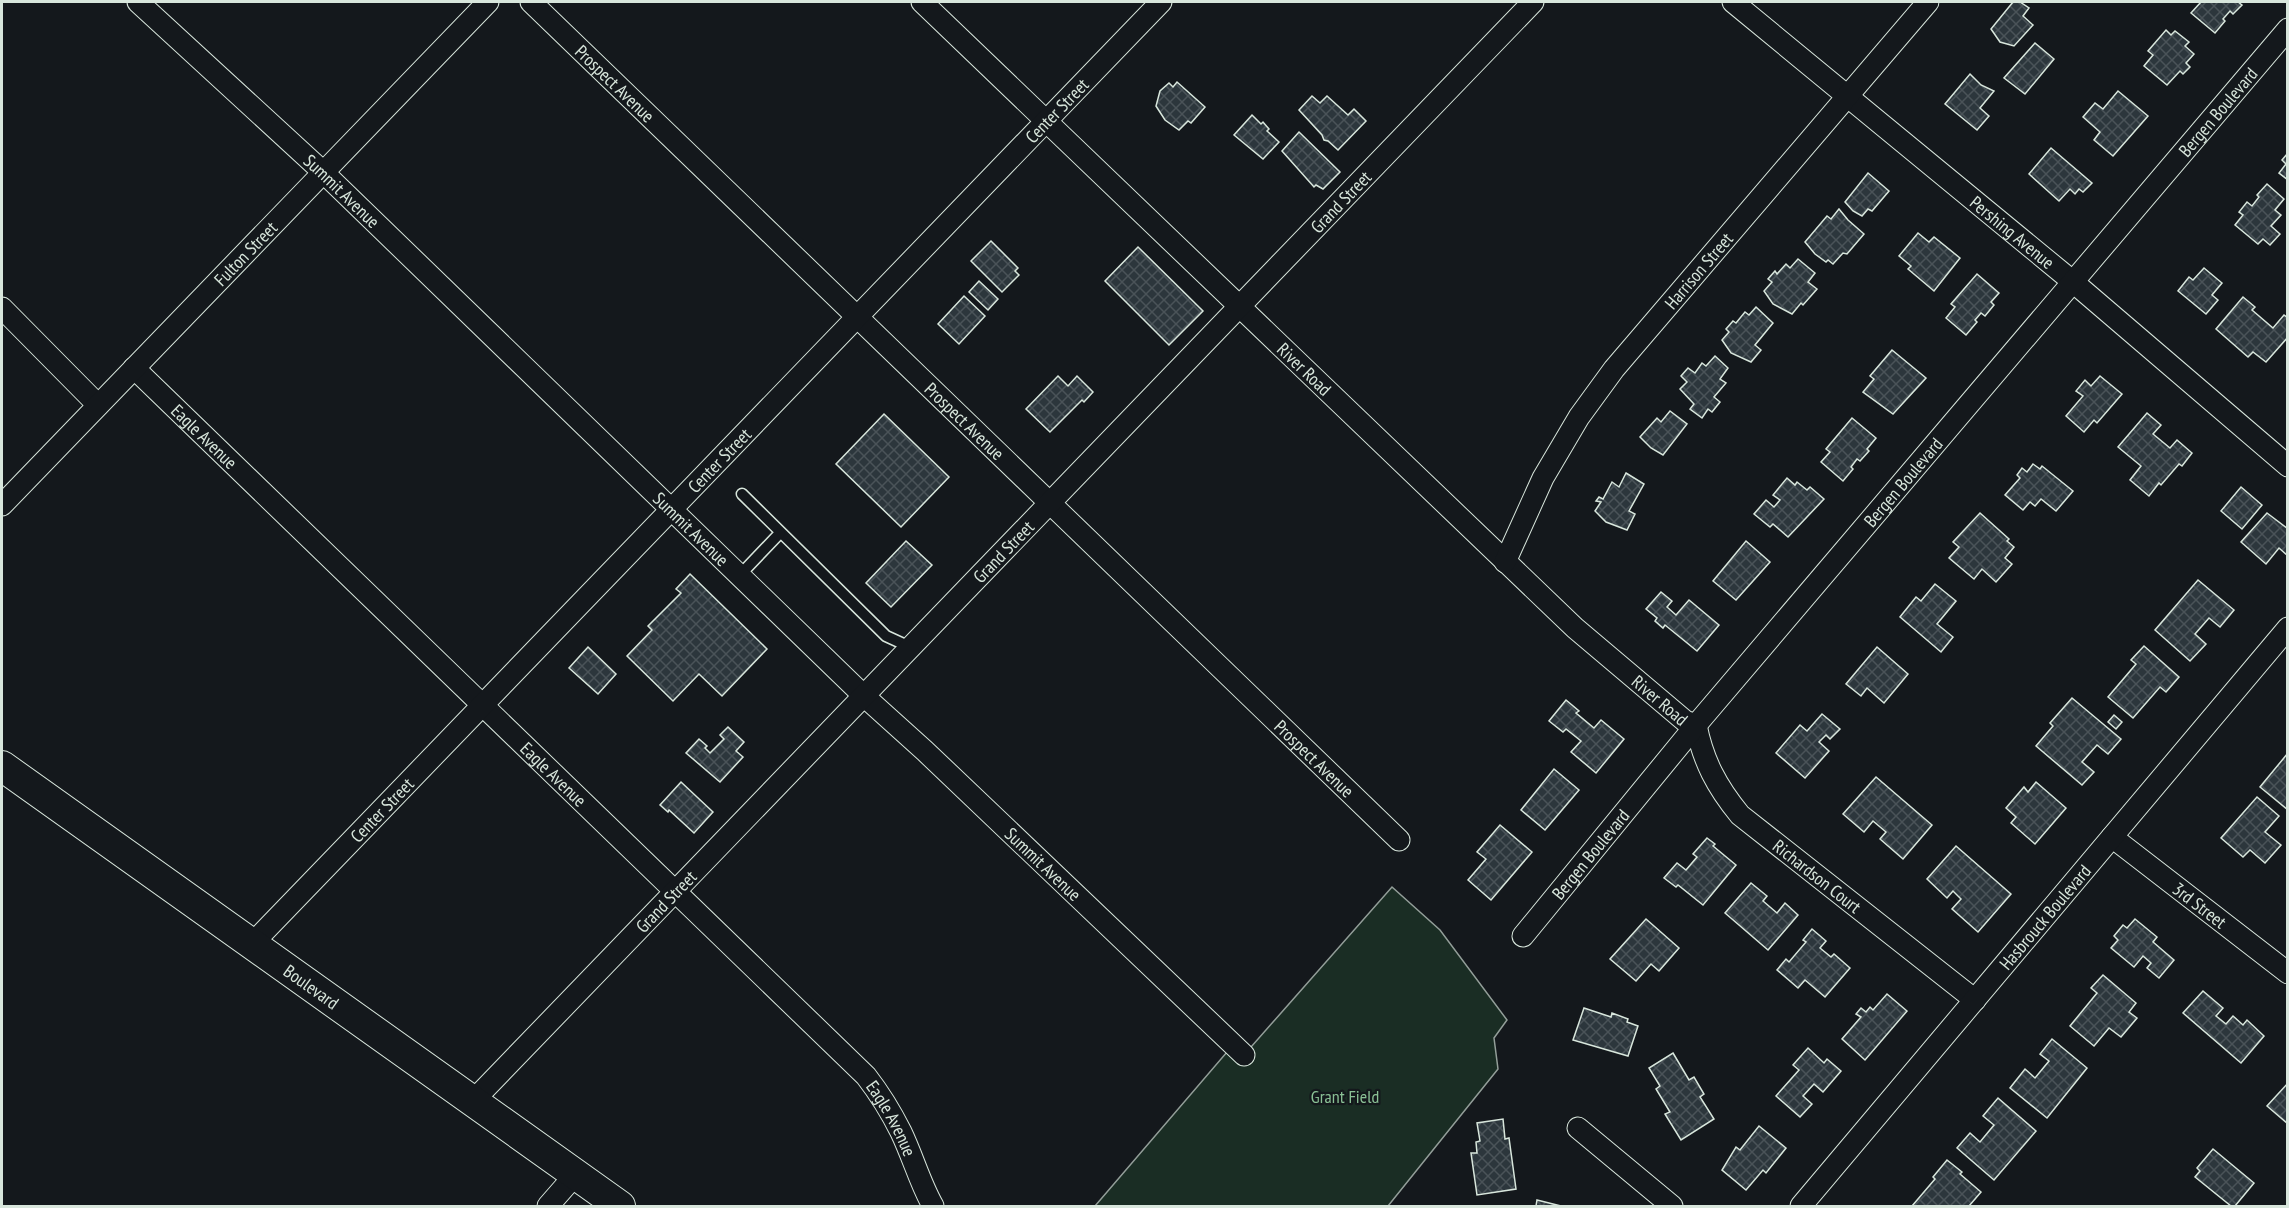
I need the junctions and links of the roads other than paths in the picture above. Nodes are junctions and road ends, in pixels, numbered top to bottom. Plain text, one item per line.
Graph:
1 (138, 2) edge
2 (488, 2) edge
3 (531, 2) edge
4 (922, 2) edge
5 (1161, 2) edge
6 (1533, 2) edge
7 (1733, 2) edge
8 (1928, 2) edge
9 (2288, 29) edge
10 (1847, 96) junction
11 (1046, 121) junction
12 (323, 172) junction
13 (2072, 281) junction
14 (1239, 306) junction
15 (2, 308) edge
16 (857, 317) junction
17 (134, 368) junction
18 (98, 405) junction
19 (2288, 466) edge
20 (742, 494) dead end
21 (1050, 503) junction
22 (2, 505) edge
23 (671, 509) junction
24 (780, 533) junction
25 (1505, 562) junction
26 (739, 576) junction
27 (2288, 628) edge
28 (910, 648) junction
29 (864, 696) junction
30 (483, 705) junction
31 (1696, 725) junction
32 (2, 766) edge
33 (2112, 837) junction
34 (1399, 840) dead end
35 (676, 891) junction
36 (1523, 936) dead end
37 (250, 945) junction
38 (2288, 974) edge
39 (1975, 1000) junction
40 (1244, 1055) dead end
41 (472, 1102) junction
42 (1578, 1128) dead end
43 (574, 1175) junction
44 (548, 1206) edge
45 (620, 1206) edge
46 (933, 1206) edge
47 (1672, 1206) edge
48 (1801, 1206) edge

1 - 12 street, Summit Avenue
2 - 12 street, Fulton Street
3 - 16 street, Prospect Avenue
4 - 11 street, River Road
5 - 11 street, Center Street
6 - 14 street, Grand Street
7 - 10 street, Pershing Avenue
8 - 10 street, Harrison Street
9 - 13 street, Bergen Boulevard
10 - 13 street, Pershing Avenue
10 - 25 street, Harrison Street
11 - 14 street, River Road
11 - 16 street, Center Street
12 - 17 street, Fulton Street
12 - 23 street, Summit Avenue
13 - 19 street, Pershing Avenue
13 - 31 street, Bergen Boulevard
14 - 21 street, Grand Street
14 - 25 street, River Road
15 - 18 street
16 - 21 street, Prospect Avenue
16 - 23 street, Center Street
17 - 18 street, Fulton Street
17 - 30 street, Eagle Avenue
18 - 22 street, Fulton Street
20 - 24 lane
21 - 28 street, Grand Street
21 - 34 street, Prospect Avenue
23 - 26 street, Summit Avenue
23 - 30 street, Center Street
24 - 26 lane
24 - 28 lane
25 - 31 street, River Road
26 - 29 street, Summit Avenue
27 - 33 street, Hasbrouck Boulevard
28 - 29 street, Grand Street
29 - 35 street, Grand Street
29 - 40 street, Summit Avenue
30 - 35 street, Eagle Avenue
30 - 37 street, Center Street
31 - 36 street, Bergen Boulevard
31 - 39 street, Richardson Court
32 - 37 street, Boulevard
33 - 38 street, 3rd Street
33 - 39 street, Hasbrouck Boulevard
35 - 41 street, Grand Street
35 - 46 street, Eagle Avenue
37 - 41 street, Boulevard
39 - 48 street, Hasbrouck Boulevard
41 - 43 street, Boulevard
42 - 47 street
43 - 44 street
43 - 45 street, Boulevard

